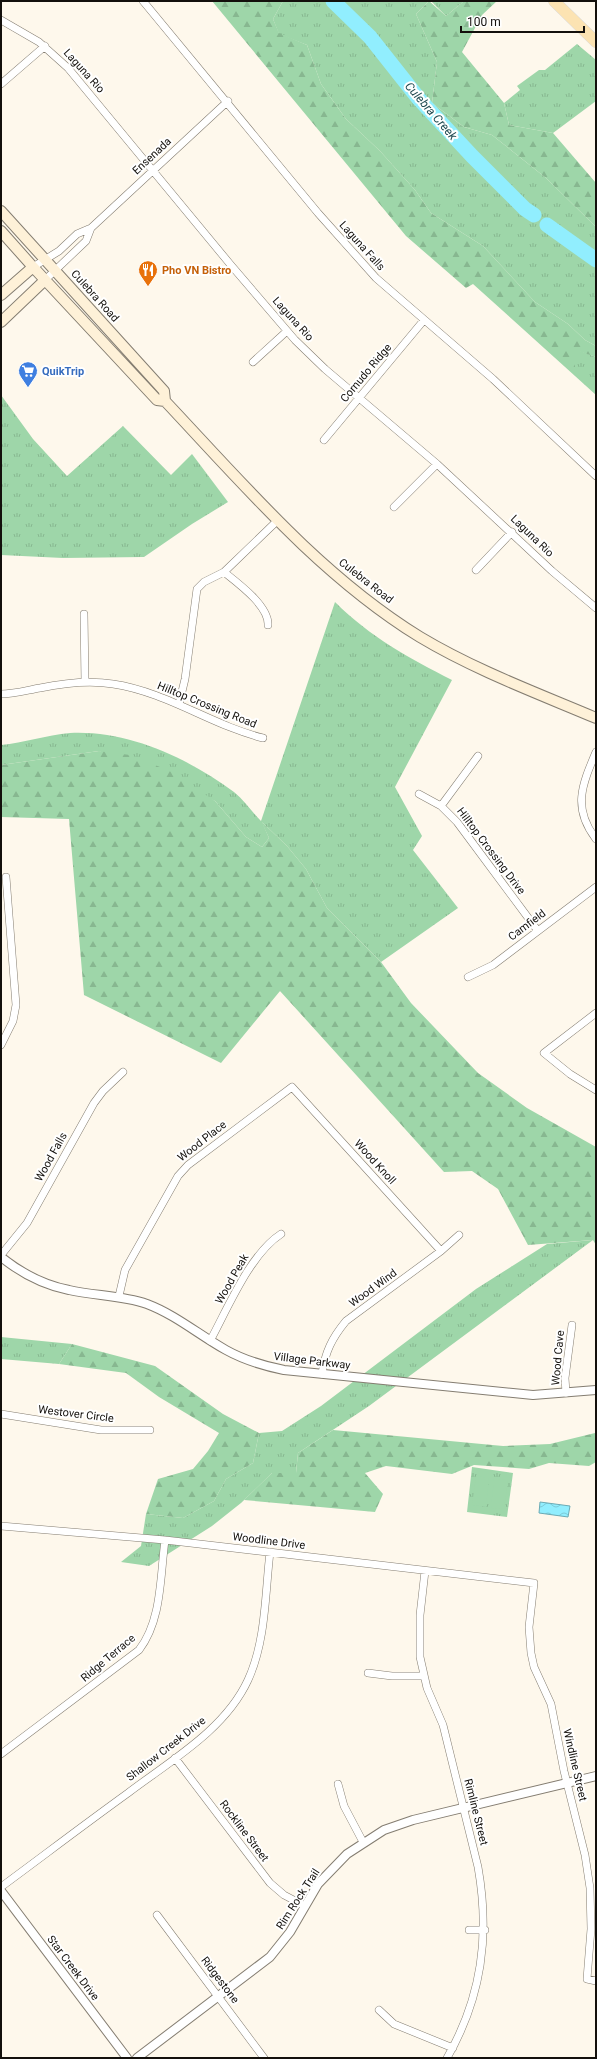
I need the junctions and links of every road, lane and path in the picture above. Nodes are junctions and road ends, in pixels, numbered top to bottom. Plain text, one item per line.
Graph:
1 (143, 1) edge
2 (554, 1) edge
3 (1, 20) edge
4 (596, 42) edge
5 (45, 46) junction
6 (1, 84) edge
7 (228, 102) junction
8 (153, 170) junction
9 (1, 211) edge
10 (91, 228) junction
11 (1, 231) edge
12 (45, 259) junction
13 (33, 267) junction
14 (55, 270) junction
15 (45, 280) junction
16 (1, 295) edge
17 (424, 320) junction
18 (1, 322) edge
19 (287, 331) junction
20 (253, 362) dead end
21 (360, 398) junction
22 (165, 401) junction
23 (324, 440) dead end
24 (437, 464) junction
25 (596, 476) edge
26 (394, 507) dead end
27 (278, 520) junction
28 (512, 532) junction
29 (476, 570) dead end
30 (224, 572) junction
31 (596, 608) edge
32 (84, 614) dead end
33 (268, 625) dead end
34 (86, 682) junction
35 (1, 694) edge
36 (179, 704) junction
37 (596, 718) edge
38 (263, 738) dead end
39 (596, 752) edge
40 (478, 756) dead end
41 (419, 794) dead end
42 (441, 806) junction
43 (596, 839) edge
44 (6, 877) dead end
45 (596, 887) edge
46 (538, 931) junction
47 (468, 977) dead end
48 (596, 1013) edge
49 (1, 1045) edge
50 (123, 1072) dead end
51 (292, 1087) joint
52 (596, 1090) edge
53 (281, 1234) dead end
54 (459, 1235) dead end
55 (441, 1251) junction
56 (1, 1256) edge
57 (119, 1296) junction
58 (572, 1325) dead end
59 (210, 1340) junction
60 (322, 1374) junction
61 (596, 1390) edge
62 (566, 1393) junction
63 (1, 1414) edge
64 (150, 1430) dead end
65 (1, 1526) edge
66 (165, 1540) junction
67 (270, 1552) junction
68 (424, 1570) junction
69 (534, 1583) joint
70 (368, 1673) dead end
71 (424, 1676) junction
72 (1, 1754) edge
73 (175, 1758) junction
74 (596, 1776) edge
75 (568, 1783) junction
76 (338, 1784) dead end
77 (463, 1808) junction
78 (364, 1842) junction
79 (1, 1887) edge
80 (1, 1891) edge
81 (305, 1906) junction
82 (157, 1915) dead end
83 (469, 1930) dead end
84 (485, 1930) junction
85 (596, 1981) edge
86 (219, 1997) junction
87 (379, 2010) dead end
88 (453, 2048) junction
89 (127, 2058) edge
90 (137, 2058) edge
91 (264, 2058) edge
92 (447, 2058) edge

1 - 7 street, Laguna Falls
2 - 4 main road
3 - 5 street, Laguna Rio
5 - 6 street
5 - 8 street, Laguna Rio
7 - 8 street, Ensenada
7 - 17 street, Laguna Falls
8 - 10 street, Ensenada
8 - 19 street, Laguna Rio
9 - 12 main road, Culebra Road
10 - 12 street, Ensenada
10 - 14 street, Ensenada
11 - 13 main road, Culebra Road
12 - 13 street, Ensenada
12 - 14 main road, Culebra Road
13 - 15 main road, Culebra Road
13 - 16 main road
14 - 15 street, Ensenada
14 - 22 main road, Culebra Road
15 - 18 main road
15 - 22 main road, Culebra Road
17 - 21 street, Cornudo Ridge
17 - 25 street, Laguna Falls
19 - 20 street
19 - 21 street, Laguna Rio
21 - 23 street, Cornudo Ridge
21 - 24 street, Laguna Rio
22 - 27 main road, Culebra Road
24 - 26 street
24 - 28 street, Laguna Rio
27 - 30 street
27 - 37 main road, Culebra Road
28 - 29 street
28 - 31 street, Laguna Rio
30 - 33 street
30 - 36 street
32 - 34 street
34 - 35 street, Hilltop Crossing Road
34 - 36 street, Hilltop Crossing Road
36 - 38 street, Hilltop Crossing Road
39 - 43 street
40 - 42 street
41 - 42 street, Hilltop Crossing Drive
42 - 46 street, Hilltop Crossing Drive
44 - 49 street
45 - 46 street, Camfield
46 - 47 street, Camfield
48 - 52 street
50 - 56 street, Wood Falls
51 - 55 street, Wood Knoll
51 - 57 street, Wood Place
53 - 59 street, Wood Peak
54 - 55 street, Wood Wind
55 - 60 street, Wood Wind
56 - 57 street, Village Parkway
57 - 59 street, Village Parkway
58 - 62 street, Wood Cave
59 - 60 street, Village Parkway
60 - 62 street, Village Parkway
61 - 62 street, Village Parkway
63 - 64 street, Westover Circle
65 - 66 street, Woodline Drive
66 - 67 street, Woodline Drive
66 - 72 street, Ridge Terrace
67 - 68 street, Woodline Drive
67 - 73 street, Shallow Creek Drive
68 - 69 street, Woodline Drive
68 - 71 street, Rimline Street
69 - 75 street, Windline Street
70 - 71 street
71 - 77 street, Rimline Street
73 - 79 street, Shallow Creek Drive
73 - 81 street, Rockline Street
74 - 75 street, Rim Rock Trail
75 - 77 street, Rim Rock Trail
75 - 85 street, Windline Street
76 - 78 street
77 - 78 street, Rim Rock Trail
77 - 84 street, Rimline Street
78 - 81 street, Rim Rock Trail
80 - 89 street, Star Creek Drive
81 - 86 street, Rim Rock Trail
82 - 86 street, Ridgestone
83 - 84 street
84 - 88 street, Rimline Street
86 - 90 street, Rim Rock Trail
86 - 91 street, Ridgestone
87 - 88 street
88 - 92 street, Rimline Street

